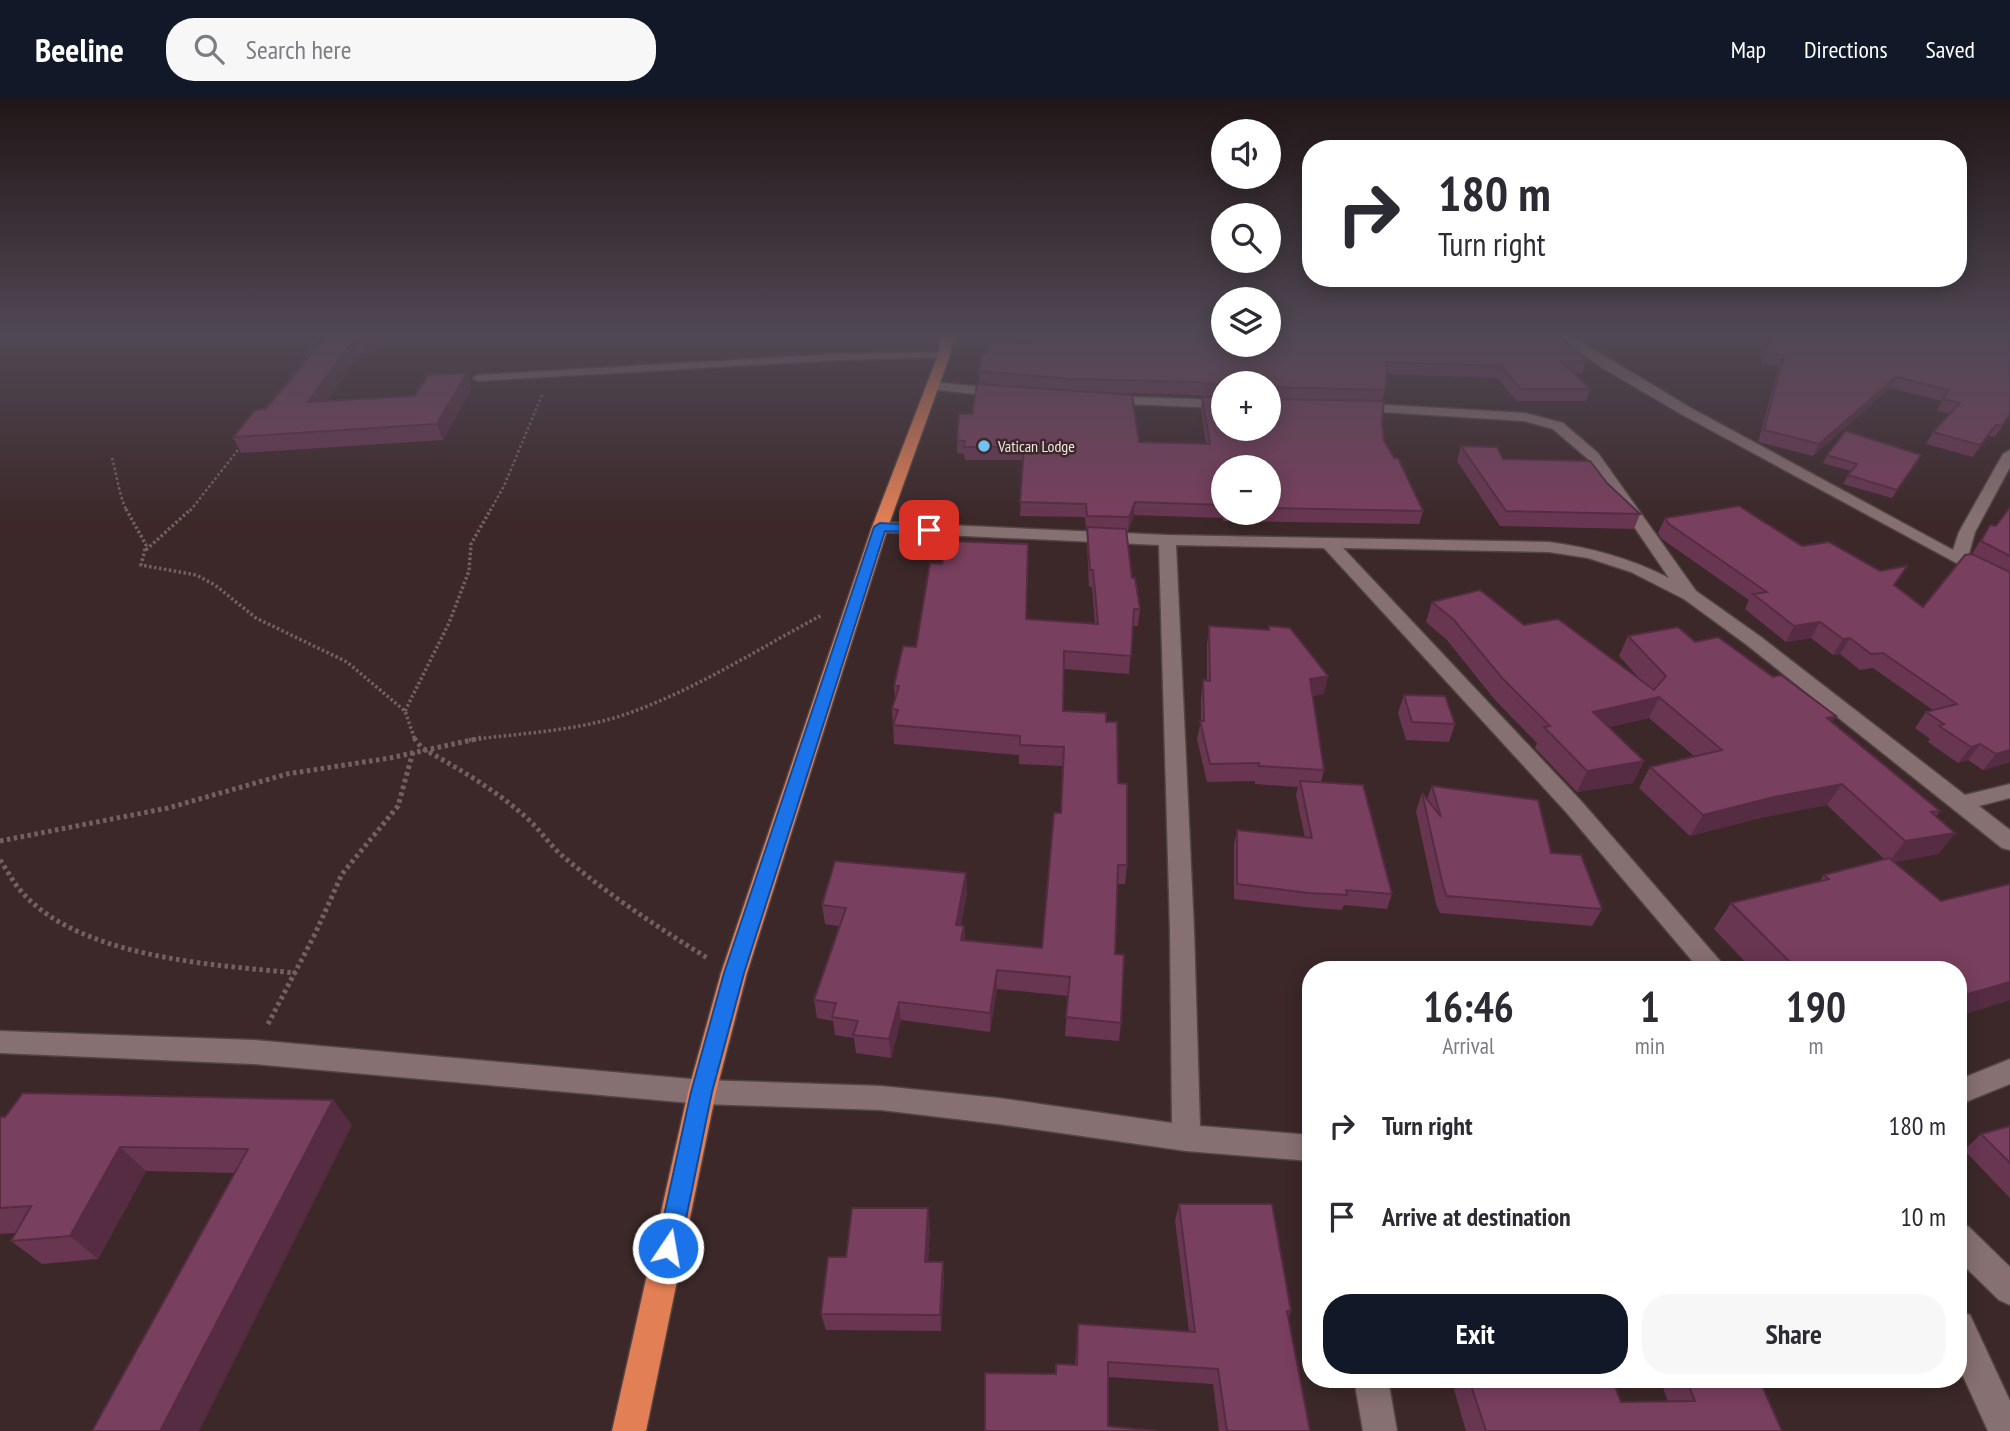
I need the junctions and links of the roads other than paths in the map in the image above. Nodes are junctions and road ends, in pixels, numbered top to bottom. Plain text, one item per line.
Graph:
1 (929, 396) edge
2 (1661, 396) edge
3 (1096, 399) edge
4 (1211, 404) edge
5 (1339, 407) edge
6 (2010, 454) edge
7 (880, 527) junction
8 (1167, 540) junction
9 (1328, 542) junction
10 (1959, 558) junction
11 (2010, 587) edge
12 (1690, 595) junction
13 (2010, 791) edge
14 (1963, 803) junction
15 (2010, 842) edge
16 (1708, 961) edge
17 (0, 1042) edge
18 (2010, 1071) edge
19 (1967, 1089) edge
20 (702, 1092) junction
21 (1186, 1139) junction
22 (1302, 1147) edge
23 (1967, 1247) edge
24 (2010, 1289) edge
25 (1967, 1346) edge
26 (1373, 1388) edge
27 (629, 1431) edge
28 (1380, 1431) edge
29 (2006, 1431) edge

1 - 7 highway
2 - 10 street
3 - 4 street
5 - 12 street
6 - 10 street
7 - 8 street
7 - 20 highway
8 - 9 street
8 - 21 street
9 - 12 street
9 - 16 street
10 - 11 street
12 - 14 street
13 - 14 street
14 - 15 street
17 - 20 street
18 - 19 street
20 - 21 street
20 - 27 highway
21 - 22 street
23 - 24 street
25 - 29 street
26 - 28 street

